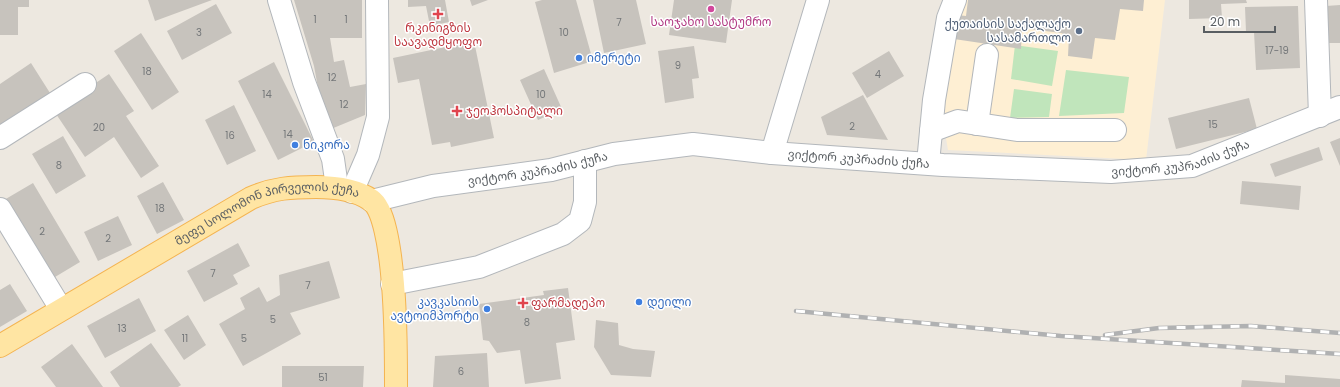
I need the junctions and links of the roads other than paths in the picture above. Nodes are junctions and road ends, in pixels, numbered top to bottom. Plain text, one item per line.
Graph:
1 (279, 0) edge
2 (377, 0) edge
3 (818, 0) edge
4 (955, 0) edge
5 (1316, 0) edge
6 (987, 55) dead end
7 (85, 84) dead end
8 (1340, 107) edge
9 (1320, 116) junction
10 (977, 124) junction
11 (1116, 130) dead end
12 (931, 131) junction
13 (0, 138) edge
14 (772, 153) junction
15 (585, 161) junction
16 (928, 164) junction
17 (345, 189) junction
18 (372, 201) junction
19 (0, 209) edge
20 (392, 284) junction
21 (61, 309) junction
22 (0, 346) edge
23 (396, 387) edge

1 - 17 street
2 - 17 street
3 - 14 street
4 - 12 street
5 - 9 street
6 - 10 street
7 - 13 street
8 - 9 street, ვიქტორ კუპრაძის ქუჩა
9 - 16 street, ვიქტორ კუპრაძის ქუჩა
10 - 11 street
10 - 12 street
12 - 16 street
14 - 15 street, ვიქტორ კუპრაძის ქუჩა
14 - 16 street, ვიქტორ კუპრაძის ქუჩა
15 - 18 street, ვიქტორ კუპრაძის ქუჩა
15 - 20 street
17 - 18 main road, მეფე სოლომონ პირველის ქუჩა
17 - 21 main road, მეფე სოლომონ პირველის ქუჩა
18 - 20 main road, მეფე სოლომონ პირველის ქუჩა
19 - 21 street
20 - 23 main road, მეფე სოლომონ პირველის ქუჩა
21 - 22 main road, მეფე სოლომონ პირველის ქუჩა

